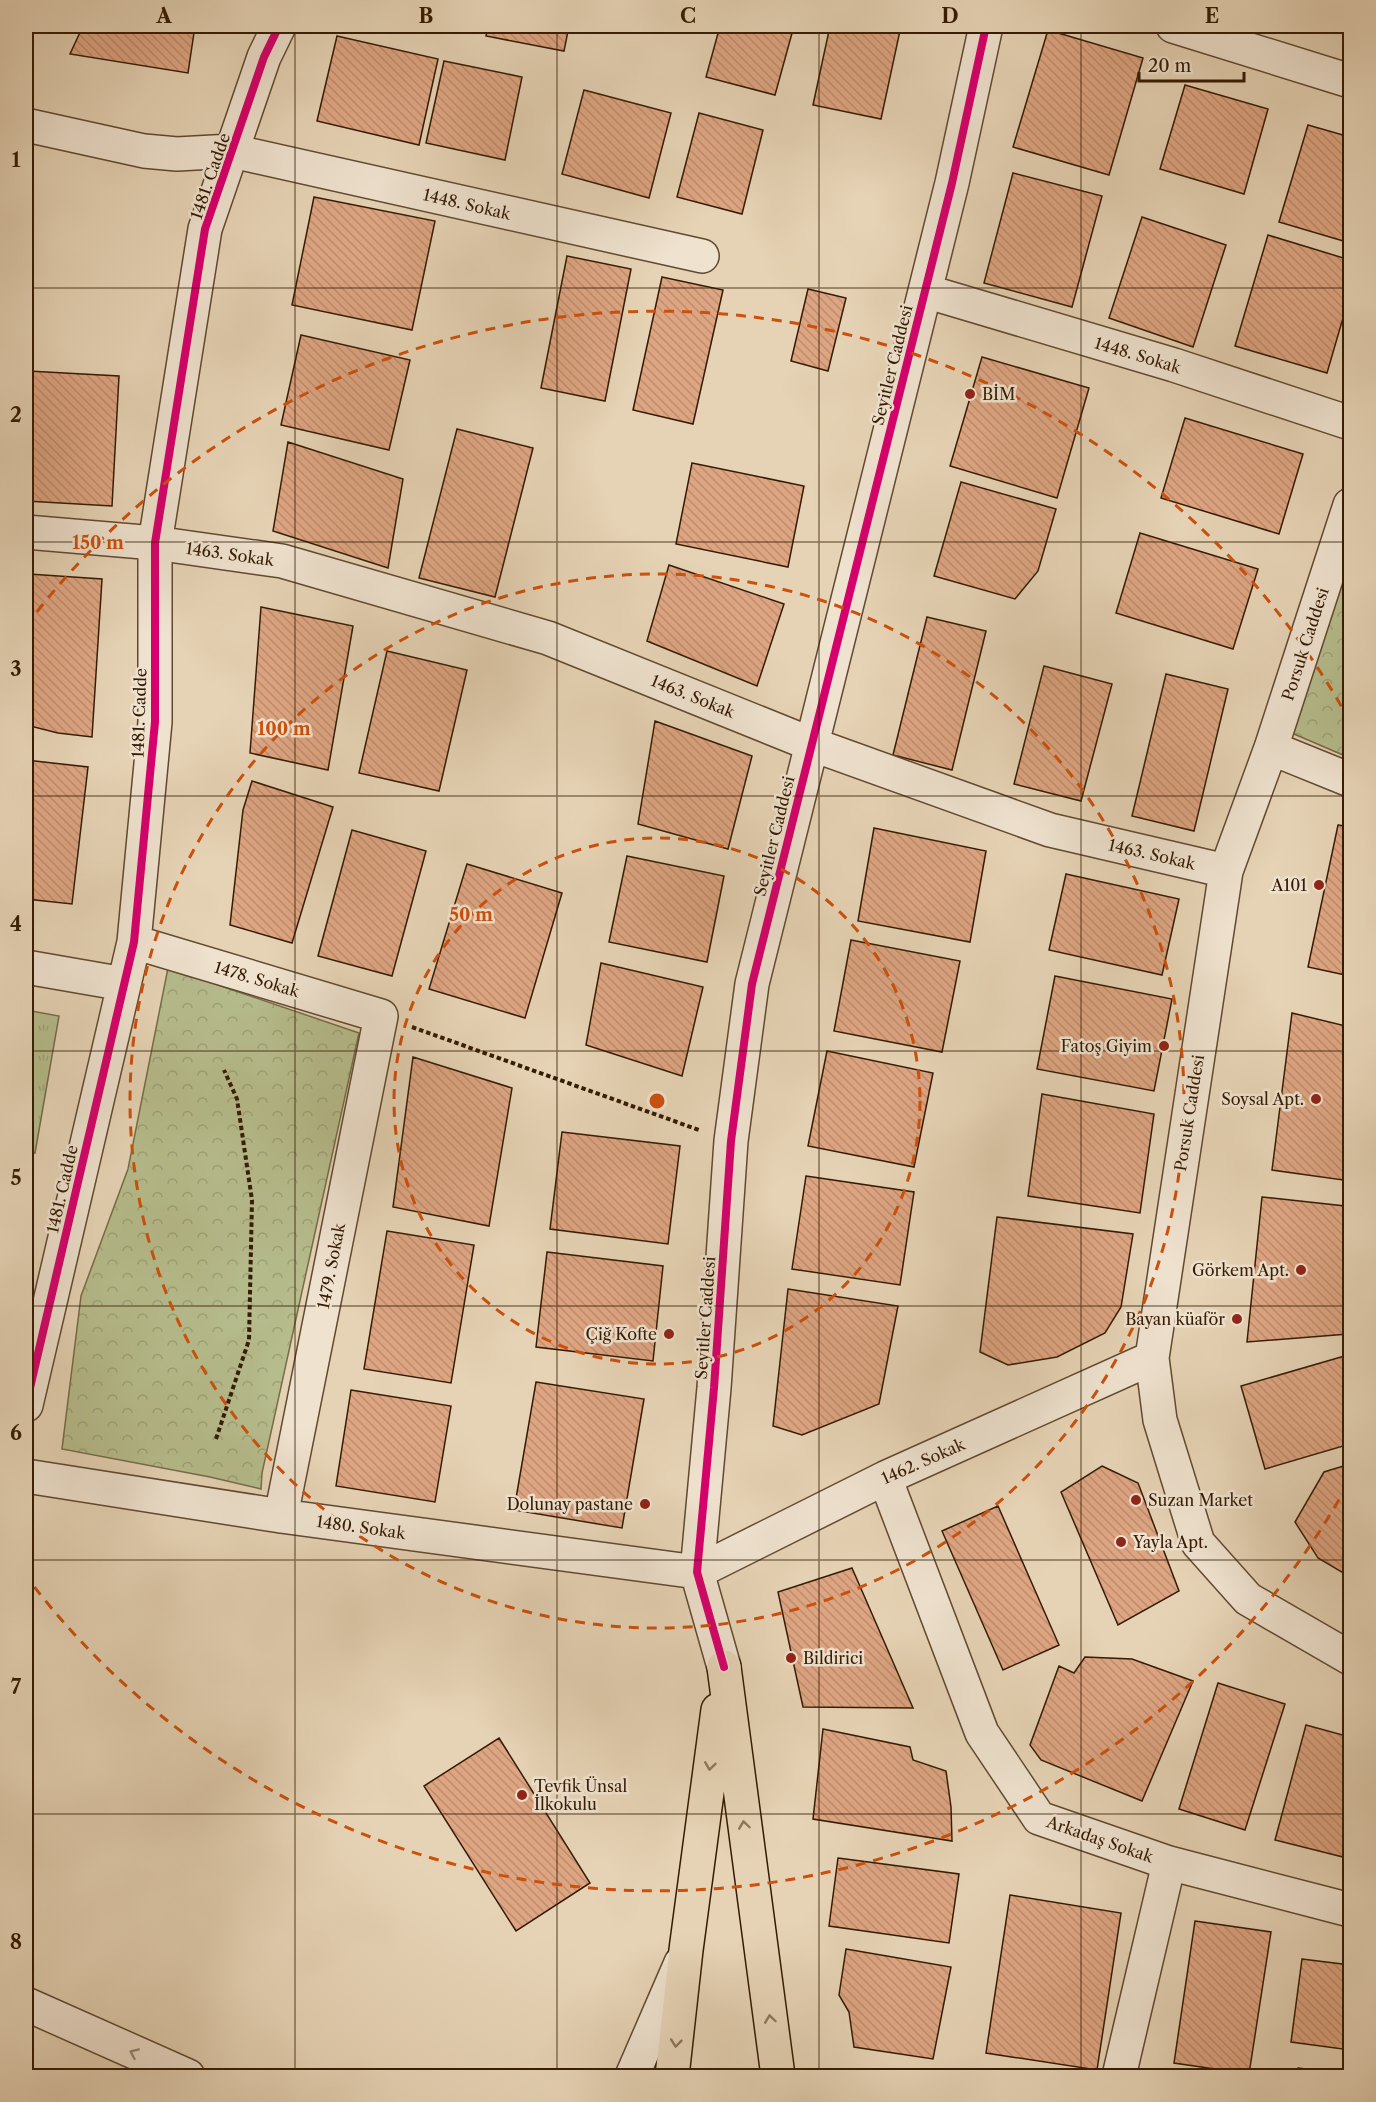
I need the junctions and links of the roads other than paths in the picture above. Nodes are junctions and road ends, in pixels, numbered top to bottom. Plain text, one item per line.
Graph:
1 (279, 26) edge
2 (986, 26) edge
3 (1178, 26) edge
4 (1350, 81) edge
5 (26, 125) edge
6 (232, 151) junction
7 (702, 256) dead end
8 (925, 291) junction
9 (1350, 423) edge
10 (1350, 505) edge
11 (26, 532) edge
12 (155, 543) junction
13 (811, 744) junction
14 (1271, 748) junction
15 (1350, 780) edge
16 (1226, 871) junction
17 (134, 942) junction
18 (26, 967) edge
19 (124, 984) junction
20 (381, 1016) joint
21 (1152, 1358) junction
22 (26, 1405) edge
23 (26, 1476) edge
24 (885, 1478) junction
25 (281, 1516) junction
26 (697, 1572) junction
27 (1350, 1658) edge
28 (724, 1667) junction
29 (1168, 1863) junction
30 (1350, 1910) edge
31 (686, 1950) junction
32 (26, 2004) edge
33 (188, 2076) edge
34 (632, 2076) edge
35 (672, 2076) edge
36 (778, 2076) edge
37 (1119, 2076) edge

1 - 6 street, 1481. Cadde
2 - 8 street, Seyitler Caddesi
3 - 4 street
5 - 6 street, 1448. Sokak
6 - 7 street, 1448. Sokak
6 - 12 street, 1481. Cadde
8 - 9 street, 1448. Sokak
8 - 13 street, Seyitler Caddesi
10 - 14 street, Porsuk Caddesi
11 - 12 street, 1463. Sokak
12 - 13 street, 1463. Sokak
12 - 17 street, 1481. Cadde
13 - 16 street, 1463. Sokak
13 - 26 street, Seyitler Caddesi
14 - 15 street
14 - 16 street, Porsuk Caddesi
16 - 21 street, Porsuk Caddesi
17 - 19 street, 1481. Cadde
17 - 20 street, 1478. Sokak
18 - 19 street
19 - 22 street, 1481. Cadde
20 - 25 street, 1479. Sokak
21 - 24 street, 1462. Sokak
21 - 27 street, Porsuk Caddesi
23 - 25 street, 1480. Sokak
24 - 26 street, 1462. Sokak
24 - 29 street, Arkadaş Sokak
25 - 26 street, 1480. Sokak
26 - 28 street, Seyitler Caddesi
28 -> 31 main road
36 -> 28 main road
29 - 30 street, Arkadaş Sokak
29 - 37 street
31 - 34 street
31 -> 35 main road
33 -> 32 street

